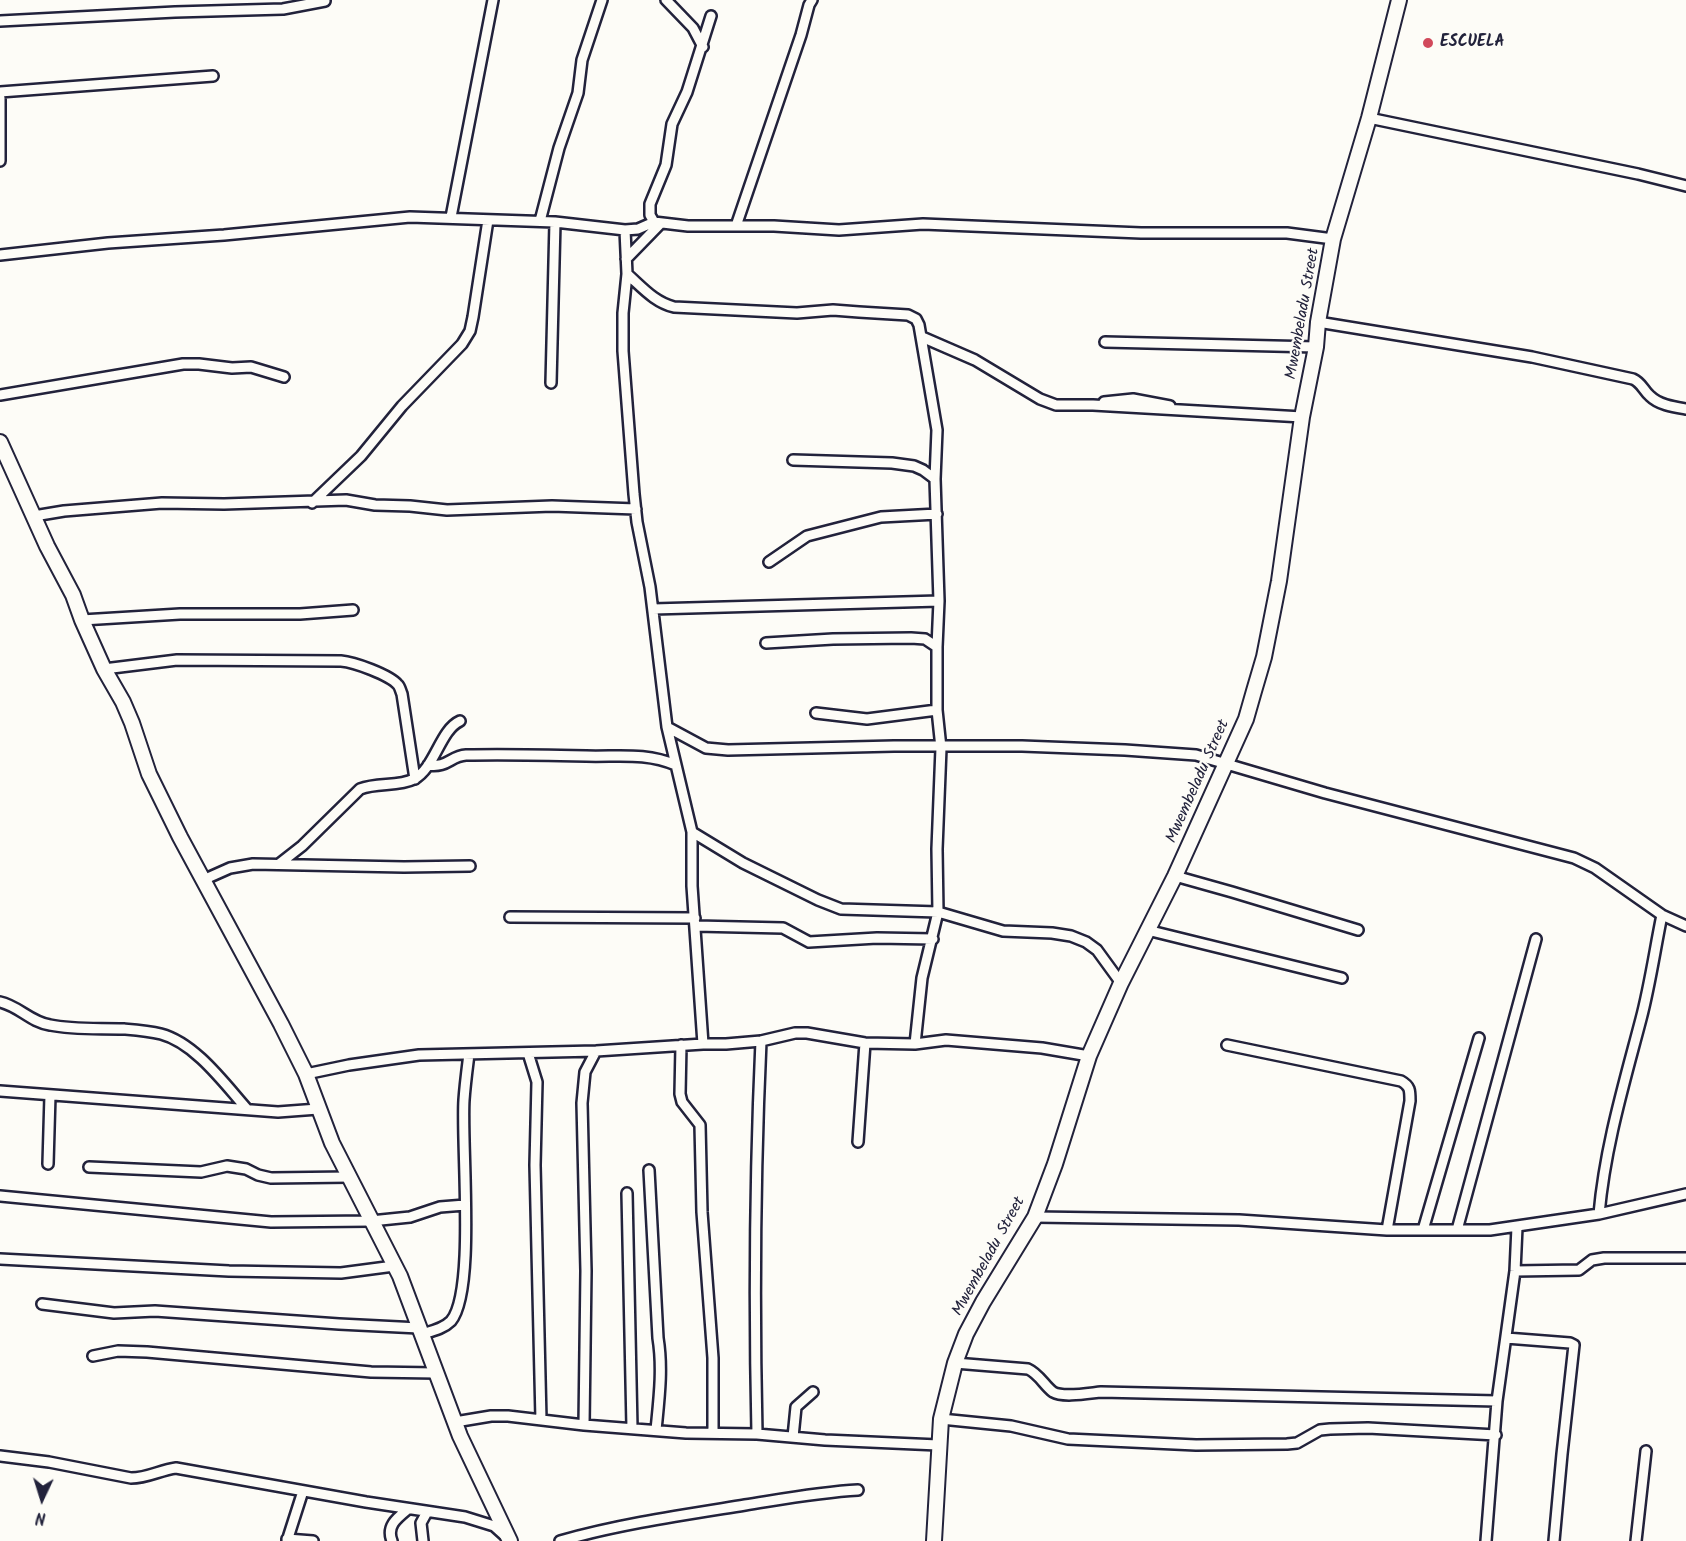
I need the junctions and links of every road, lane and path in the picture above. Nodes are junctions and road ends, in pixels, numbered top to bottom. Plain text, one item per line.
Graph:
1 (493, 0) edge
2 (602, 0) edge
3 (666, 0) edge
4 (812, 0) edge
5 (1399, 0) edge
6 (326, 1) edge
7 (711, 16) dead end
8 (0, 21) edge
9 (703, 47) junction
10 (213, 76) dead end
11 (0, 92) edge
12 (0, 98) edge
13 (1369, 118) junction
14 (0, 161) edge
15 (1686, 186) edge
16 (451, 217) junction
17 (488, 220) junction
18 (540, 221) junction
19 (555, 222) junction
20 (658, 223) junction
21 (736, 226) junction
22 (625, 230) junction
23 (1333, 239) junction
24 (0, 255) edge
25 (626, 259) junction
26 (627, 274) junction
27 (1318, 322) junction
28 (922, 337) junction
29 (1105, 342) dead end
30 (1316, 347) junction
31 (284, 377) dead end
32 (551, 383) dead end
33 (0, 395) edge
34 (1686, 409) edge
35 (1302, 417) junction
36 (0, 442) edge
37 (793, 460) dead end
38 (935, 479) junction
39 (312, 502) junction
40 (636, 509) junction
41 (937, 514) junction
42 (34, 516) junction
43 (769, 562) dead end
44 (939, 601) junction
45 (653, 609) junction
46 (353, 610) dead end
47 (82, 620) junction
48 (766, 643) dead end
49 (936, 647) junction
50 (104, 669) junction
51 (938, 710) junction
52 (816, 713) dead end
53 (460, 721) dead end
54 (667, 727) junction
55 (941, 748) junction
56 (1226, 763) junction
57 (428, 765) junction
58 (676, 765) junction
59 (415, 779) junction
60 (692, 832) junction
61 (279, 864) junction
62 (470, 866) dead end
63 (1175, 876) junction
64 (203, 880) junction
65 (938, 912) junction
66 (1662, 915) junction
67 (510, 917) dead end
68 (696, 922) junction
69 (1686, 926) edge
70 (1147, 930) junction
71 (1358, 930) dead end
72 (933, 939) junction
73 (1536, 939) dead end
74 (1342, 978) dead end
75 (1120, 982) junction
76 (0, 1002) edge
77 (1479, 1038) dead end
78 (761, 1041) junction
79 (865, 1043) junction
80 (703, 1044) junction
81 (915, 1044) junction
82 (681, 1045) junction
83 (1227, 1045) dead end
84 (596, 1051) junction
85 (528, 1053) junction
86 (469, 1054) junction
87 (1089, 1056) junction
88 (306, 1074) junction
89 (0, 1091) edge
90 (50, 1095) junction
91 (247, 1109) junction
92 (318, 1109) junction
93 (858, 1142) dead end
94 (48, 1164) dead end
95 (89, 1167) dead end
96 (649, 1170) dead end
97 (350, 1177) junction
98 (627, 1194) dead end
99 (1686, 1194) edge
100 (0, 1196) edge
101 (465, 1205) junction
102 (1599, 1214) junction
103 (1035, 1217) junction
104 (371, 1221) junction
105 (1517, 1227) junction
106 (1387, 1230) junction
107 (1423, 1230) junction
108 (1457, 1230) junction
109 (1686, 1258) edge
110 (0, 1259) edge
111 (394, 1266) junction
112 (1515, 1271) junction
113 (42, 1304) dead end
114 (420, 1331) junction
115 (1506, 1338) junction
116 (93, 1356) dead end
117 (955, 1363) junction
118 (436, 1373) junction
119 (813, 1392) dead end
120 (1497, 1401) junction
121 (941, 1419) junction
122 (541, 1420) junction
123 (455, 1422) junction
124 (584, 1425) junction
125 (632, 1428) junction
126 (656, 1430) junction
127 (713, 1433) junction
128 (757, 1434) junction
129 (1496, 1435) junction
130 (793, 1437) junction
131 (938, 1445) junction
132 (1646, 1451) dead end
133 (0, 1456) edge
134 (858, 1490) dead end
135 (303, 1491) junction
136 (408, 1509) junction
137 (427, 1512) junction
138 (287, 1540) edge
139 (313, 1541) edge
140 (392, 1541) edge
141 (423, 1541) edge
142 (510, 1541) edge
143 (560, 1541) edge
144 (934, 1541) edge
145 (1486, 1541) edge
146 (1554, 1541) edge
147 (1636, 1541) edge

1 - 16 street
2 - 18 street
3 - 9 street
4 - 21 street
5 - 13 street, Mwembeladu Street
6 - 8 street
7 - 9 street
9 - 20 street
10 - 11 street
12 - 14 street
13 - 15 street
13 - 23 street, Mwembeladu Street
16 - 17 street
16 - 24 street
17 - 18 street
17 - 39 street
18 - 19 street
19 - 22 street
19 - 32 street
20 - 21 street
20 - 22 street
20 - 25 street
21 - 23 street
22 - 25 street
23 - 27 street, Mwembeladu Street
25 - 26 street
26 - 28 street
26 - 40 street
27 - 30 street, Mwembeladu Street
27 - 34 street
28 - 35 street
28 - 38 street
29 - 30 street
30 - 35 street, Mwembeladu Street
31 - 33 street
35 - 56 street, Mwembeladu Street
36 - 42 street
37 - 38 street
38 - 41 street
39 - 40 street
39 - 42 street
40 - 45 street
41 - 43 street
41 - 44 street
42 - 47 street
44 - 45 street
44 - 49 street
45 - 54 street
46 - 47 street
47 - 50 street
48 - 49 street
49 - 51 street
50 - 59 street
50 - 64 street
51 - 52 street
51 - 55 street
53 - 57 street
54 - 55 street
54 - 58 street
55 - 56 street
55 - 65 street
56 - 63 street, Mwembeladu Street
56 - 66 street
57 - 58 street
57 - 59 street
58 - 60 street
59 - 61 street
60 - 65 street
60 - 68 street
61 - 62 street
61 - 64 street
63 - 70 street, Mwembeladu Street
63 - 71 street
64 - 88 street
65 - 72 street
65 - 75 street
66 - 69 street
66 - 102 street
67 - 68 street
68 - 72 street
68 - 80 street
70 - 74 street
70 - 75 street, Mwembeladu Street
72 - 81 street
73 - 108 street
75 - 87 street, Mwembeladu Street
76 - 91 street
77 - 107 street
78 - 79 street
78 - 80 street
78 - 128 street
79 - 81 street
79 - 93 street
80 - 82 street
81 - 87 street
82 - 84 street
82 - 127 street
83 - 106 street
84 - 85 street
84 - 124 street
85 - 86 street
85 - 122 street
86 - 88 street
86 - 101 street
87 - 103 street, Mwembeladu Street
88 - 92 street
89 - 90 street
90 - 91 street
90 - 94 street
91 - 92 street
92 - 97 street
95 - 97 street
96 - 126 street
97 - 104 street
98 - 125 street
99 - 102 street
100 - 104 street
101 - 104 street
101 - 114 street
102 - 105 street
103 - 106 street
103 - 117 street, Mwembeladu Street
104 - 111 street
105 - 108 street
105 - 112 street
106 - 107 street
107 - 108 street
109 - 112 street
110 - 111 street
111 - 114 street
112 - 115 street
113 - 114 street
114 - 118 street
115 - 120 street
115 - 146 street
116 - 118 street
117 - 120 street
117 - 121 street, Mwembeladu Street
118 - 123 street
119 - 130 street
120 - 129 street
121 - 129 street
121 - 131 street, Mwembeladu Street
122 - 123 street
122 - 124 street
123 - 142 street
124 - 125 street
125 - 126 street
126 - 127 street
127 - 128 street
128 - 130 street
129 - 145 street
130 - 131 street
131 - 144 street, Mwembeladu Street
132 - 147 street
133 - 135 street
134 - 143 street
135 - 136 street
135 - 138 street
136 - 137 street
136 - 140 street
137 - 141 street
137 - 142 street
138 - 139 street

